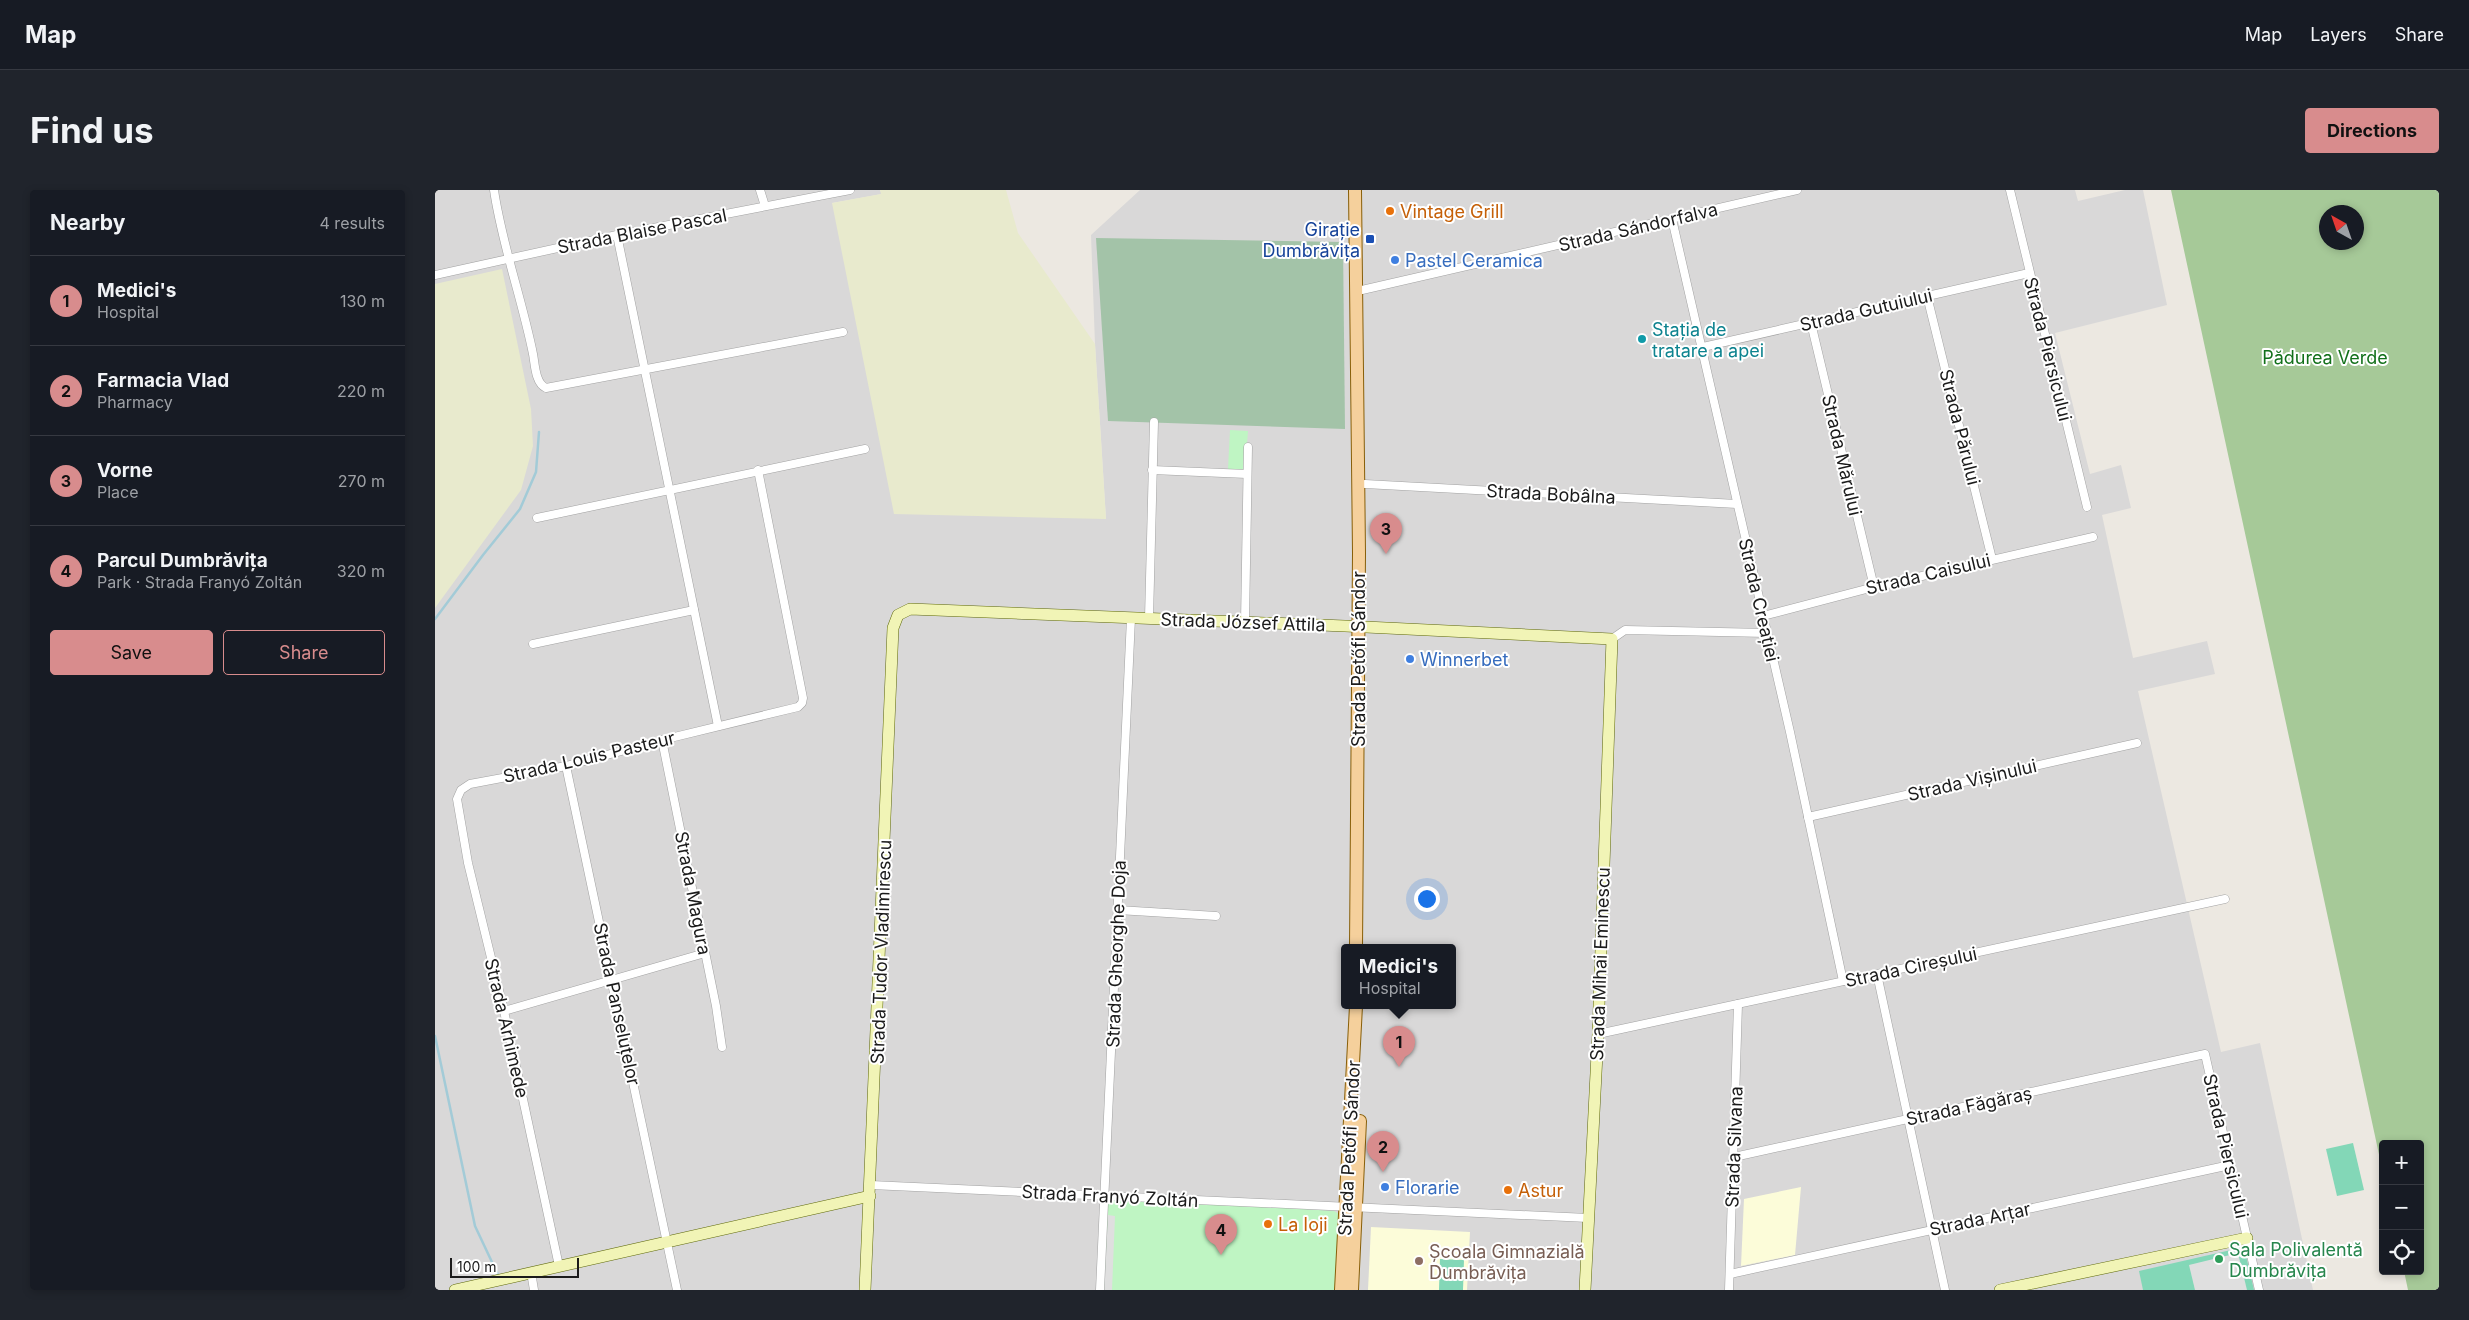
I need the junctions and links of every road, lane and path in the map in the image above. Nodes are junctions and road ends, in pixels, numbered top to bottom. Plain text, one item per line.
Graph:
1 (493, 190) edge
2 (760, 190) edge
3 (850, 190) edge
4 (1355, 190) edge
5 (1362, 190) edge
6 (1797, 190) edge
7 (2010, 190) edge
8 (839, 191) edge
9 (765, 206) junction
10 (1672, 219) junction
11 (617, 235) junction
12 (509, 258) junction
13 (2029, 273) junction
14 (435, 275) edge
15 (1363, 290) junction
16 (1927, 296) junction
17 (1811, 323) junction
18 (843, 332) dead end
19 (1703, 347) junction
20 (646, 370) junction
21 (1153, 422) dead end
22 (1248, 447) dead end
23 (865, 449) dead end
24 (758, 470) junction
25 (1152, 470) junction
26 (1247, 474) junction
27 (1365, 484) junction
28 (671, 489) junction
29 (1737, 504) junction
30 (2087, 507) dead end
31 (537, 518) dead end
32 (2093, 537) dead end
33 (1992, 559) junction
34 (1874, 587) junction
35 (694, 610) junction
36 (898, 615) joint
37 (1763, 616) junction
38 (1131, 618) junction
39 (1149, 618) junction
40 (1245, 622) junction
41 (1361, 627) junction
42 (1767, 633) junction
43 (1612, 639) junction
44 (533, 644) dead end
45 (718, 726) junction
46 (662, 740) junction
47 (2137, 743) dead end
48 (566, 766) junction
49 (461, 790) joint
50 (1808, 817) junction
51 (2225, 899) dead end
52 (1118, 910) junction
53 (1216, 916) dead end
54 (1356, 944) edge
55 (1365, 944) edge
56 (705, 953) junction
57 (1877, 974) junction
58 (611, 981) junction
59 (1843, 981) junction
60 (1738, 1004) junction
61 (1356, 1009) edge
62 (1364, 1009) edge
63 (504, 1011) junction
64 (1598, 1034) junction
65 (722, 1047) dead end
66 (2205, 1054) joint
67 (1909, 1119) junction
68 (1733, 1157) junction
69 (2230, 1165) junction
70 (871, 1190) junction
71 (1106, 1196) junction
72 (1351, 1207) junction
73 (1589, 1218) junction
74 (1931, 1230) junction
75 (2247, 1238) junction
76 (667, 1242) junction
77 (559, 1266) junction
78 (531, 1272) junction
79 (1730, 1274) junction
80 (455, 1290) edge
81 (534, 1290) edge
82 (677, 1290) edge
83 (865, 1290) edge
84 (1100, 1290) edge
85 (1341, 1290) edge
86 (1352, 1290) edge
87 (1585, 1290) edge
88 (1729, 1290) edge
89 (1945, 1290) edge
90 (2000, 1290) edge
91 (2259, 1290) edge

1 - 12 street
2 - 9 street
3 - 8 street, Strada Blaise Pascal
4 - 41 main road, Strada Petőfi Sándor
5 - 15 main road, Strada Petőfi Sándor
6 - 10 street, Strada Sándorfalva
7 - 13 street, Strada Piersicului
8 - 9 street, Strada Blaise Pascal
9 - 11 street, Strada Blaise Pascal
10 - 15 street, Strada Sándorfalva
10 - 19 street, Strada Creației
11 - 12 street, Strada Blaise Pascal
11 - 20 street
12 - 14 street, Strada Blaise Pascal
12 - 20 street
13 - 16 street, Strada Gutuiului
13 - 30 street, Strada Piersicului
15 - 27 main road, Strada Petőfi Sándor
16 - 17 street, Strada Gutuiului
16 - 33 street, Strada Părului
17 - 19 street, Strada Gutuiului
17 - 34 street, Strada Mărului
18 - 20 street
19 - 29 street, Strada Creației
20 - 28 street
21 - 25 street
22 - 26 street
23 - 24 street
24 - 28 street
24 - 45 street, Strada Louis Pasteur
25 - 26 street
25 - 39 street
26 - 40 street
27 - 29 street, Strada Bobâlna
27 - 41 main road, Strada Petőfi Sándor
28 - 31 street
28 - 35 street
29 - 37 street, Strada Creației
32 - 33 street, Strada Caisului
33 - 34 street, Strada Caisului
34 - 37 street, Strada Caisului
35 - 44 street
35 - 45 street
36 - 38 street, Strada József Attila
36 - 70 street, Strada Tudor Vladimirescu
37 - 42 street, Strada Creației
38 - 39 street, Strada József Attila
38 - 52 street, Strada Gheorghe Doja
39 - 40 street, Strada József Attila
40 - 41 street, Strada József Attila
41 - 43 street, Strada József Attila
41 - 54 main road, Strada Petőfi Sándor
41 - 55 main road, Strada Petőfi Sándor
42 - 43 street, Strada József Attila
42 - 50 street, Strada Creației
43 - 64 street, Strada Mihai Eminescu
45 - 46 street, Strada Louis Pasteur
46 - 48 street, Strada Louis Pasteur
46 - 56 street, Strada Magura
47 - 50 street, Strada Vișinului
48 - 49 street, Strada Louis Pasteur
48 - 58 street, Strada Panseluțelor
49 - 63 street, Strada Arhimede
50 - 59 street, Strada Creației
51 - 57 street, Strada Cireșului
52 - 53 street
52 - 71 street, Strada Gheorghe Doja
56 - 58 street
56 - 65 street, Strada Magura
57 - 59 street, Strada Cireșului
57 - 67 street
58 - 63 street
58 - 76 street, Strada Panseluțelor
59 - 60 street, Strada Cireșului
60 - 64 street, Strada Cireșului
60 - 68 street, Strada Silvana
61 - 72 main road, Strada Petőfi Sándor
62 - 72 main road, Strada Petőfi Sándor
63 - 77 street, Strada Arhimede
64 - 73 street, Strada Mihai Eminescu
66 - 67 street, Strada Făgăraș
66 - 69 street, Strada Piersicului
67 - 68 street, Strada Făgăraș
67 - 74 street
68 - 79 street, Strada Silvana
69 - 74 street, Strada Arțar
69 - 75 street, Strada Piersicului
70 - 71 street, Strada Franyó Zoltán
70 - 76 street, Strada Franyó Zoltán
70 - 83 street, Strada Tudor Vladimirescu
71 - 72 street, Strada Franyó Zoltán
71 - 84 street, Strada Gheorghe Doja
72 - 73 street, Strada Franyó Zoltán
72 - 85 main road, Strada Petőfi Sándor
72 - 86 main road, Strada Petőfi Sándor
73 - 87 street, Strada Mihai Eminescu
74 - 79 street, Strada Arțar
74 - 89 street
75 - 90 street
75 - 91 street, Strada Piersicului
76 - 77 street, Strada Franyó Zoltán
76 - 82 street, Strada Panseluțelor
77 - 78 street, Strada Franyó Zoltán
78 - 80 street, Strada Franyó Zoltán
78 - 81 street
79 - 88 street, Strada Silvana

